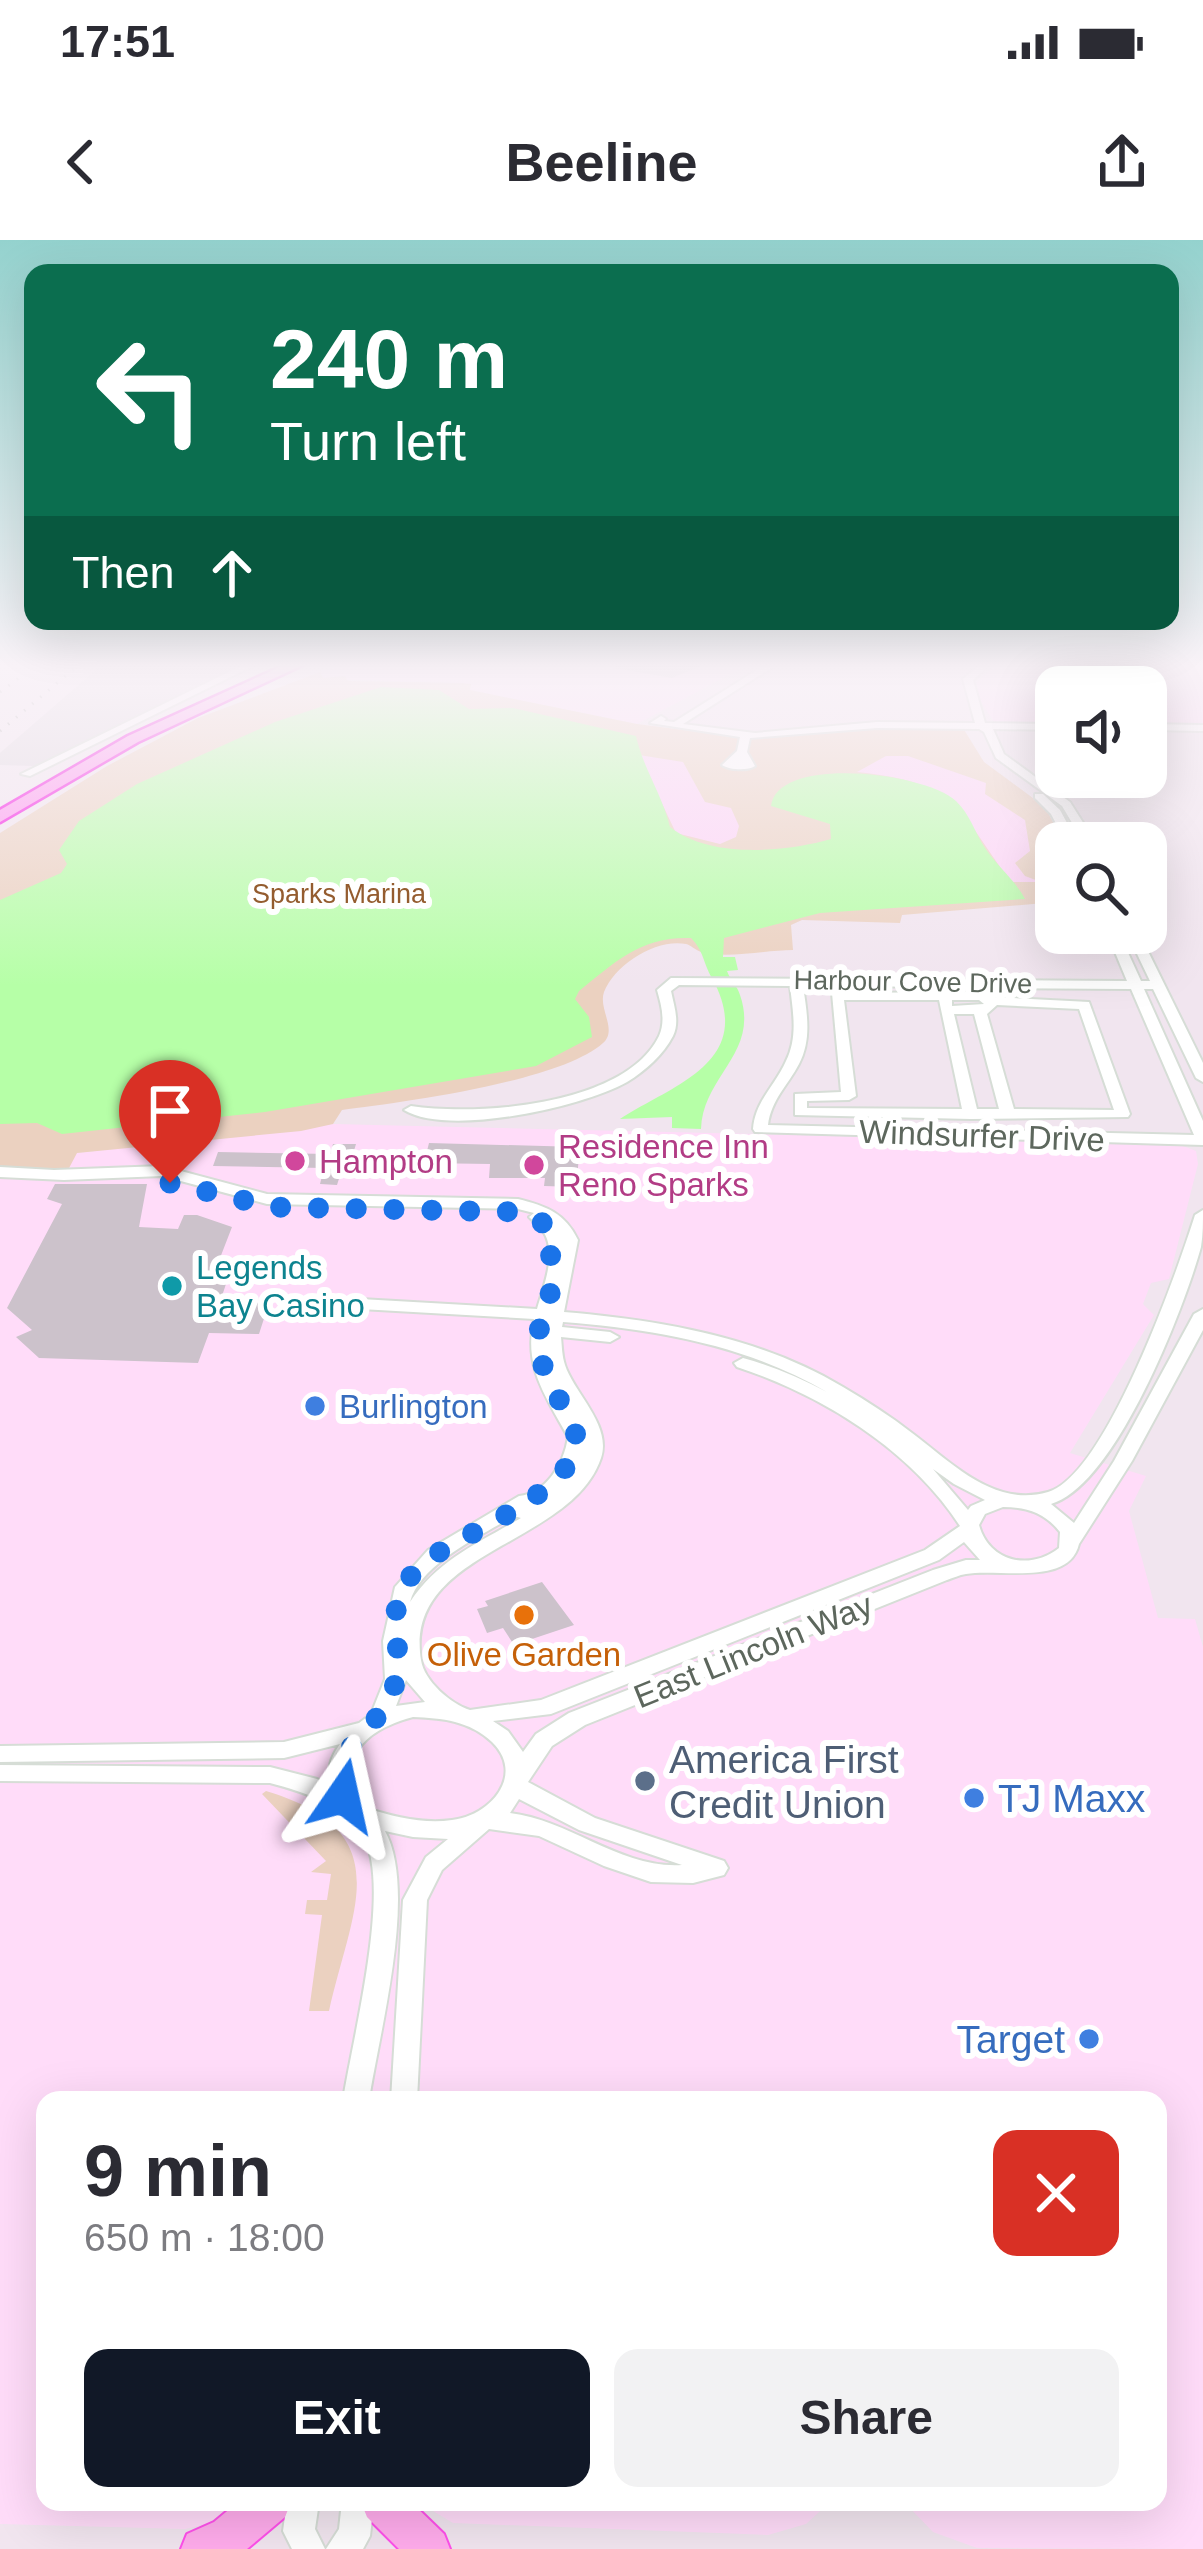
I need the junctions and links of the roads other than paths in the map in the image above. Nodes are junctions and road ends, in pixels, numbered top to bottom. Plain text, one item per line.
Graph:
1 (33, 771) edge
2 (56, 771) edge
3 (80, 771) edge
4 (1006, 771) edge
5 (1017, 771) edge
6 (26, 774) dead end
7 (0, 803) edge
8 (0, 817) edge
9 (1060, 822) edge
10 (1077, 822) edge
11 (1122, 954) edge
12 (1143, 954) edge
13 (796, 981) junction
14 (1135, 985) junction
15 (1158, 985) junction
16 (982, 998) junction
17 (945, 1003) junction
18 (1203, 1078) edge
19 (849, 1096) junction
20 (411, 1110) dead end
21 (853, 1114) junction
22 (971, 1115) junction
23 (989, 1115) junction
24 (1008, 1115) junction
25 (994, 1135) junction
26 (1203, 1139) edge
27 (0, 1172) edge
28 (56, 1174) junction
29 (369, 1204) junction
30 (1203, 1215) edge
31 (1180, 1295) junction
32 (1203, 1300) edge
33 (341, 1308) dead end
34 (1203, 1314) edge
35 (551, 1320) junction
36 (580, 1466) junction
37 (548, 1487) junction
38 (1015, 1501) junction
39 (969, 1527) junction
40 (1072, 1539) junction
41 (480, 1551) junction
42 (1013, 1566) junction
43 (461, 1712) junction
44 (372, 1725) junction
45 (0, 1754) edge
46 (0, 1773) edge
47 (515, 1781) junction
48 (355, 1812) junction
49 (484, 1822) junction
50 (357, 2091) edge
51 (404, 2091) edge
52 (259, 2511) edge
53 (302, 2511) edge
54 (357, 2511) edge
55 (391, 2511) edge
56 (202, 2549) edge
57 (309, 2549) edge
58 (342, 2549) edge
59 (429, 2549) edge

1 - 6 street
2 - 7 highway
3 - 8 highway
4 - 9 street
5 - 10 street
11 - 14 street
12 - 15 street
13 - 16 street, Harbour Cove Drive
13 - 20 street, Harbour Cove Drive
13 - 25 street, Windsurfer Drive
14 - 15 street, Harbour Cove Drive
14 - 16 street, Harbour Cove Drive
14 - 26 street
15 - 18 street
16 - 17 street
16 - 24 street
16 - 24 street
17 - 19 street
17 - 22 street
19 - 21 street
19 - 21 street
21 - 22 street
22 - 23 street
23 - 24 street
23 - 25 street
25 - 26 street, Windsurfer Drive
27 - 28 street
28 - 29 street
28 - 29 street
29 - 35 street
29 - 35 street
30 - 31 street
31 - 32 street
31 - 38 street
33 - 35 street
34 - 40 street
35 - 36 street
35 - 38 street
35 - 39 street
36 - 37 street
36 - 41 street
37 - 41 street
37 - 44 street
38 - 39 street
38 - 40 street
39 - 42 street
39 - 43 street, East Lincoln Way
40 - 42 street
41 - 43 street
42 - 47 street, East Lincoln Way
43 - 44 street
43 - 47 street
44 - 45 street
44 - 48 street
46 - 48 street
47 - 49 street
47 - 49 street
48 - 49 street
48 - 50 street
49 - 51 street
52 - 56 main road
53 - 57 street
54 - 58 street
55 - 59 main road

